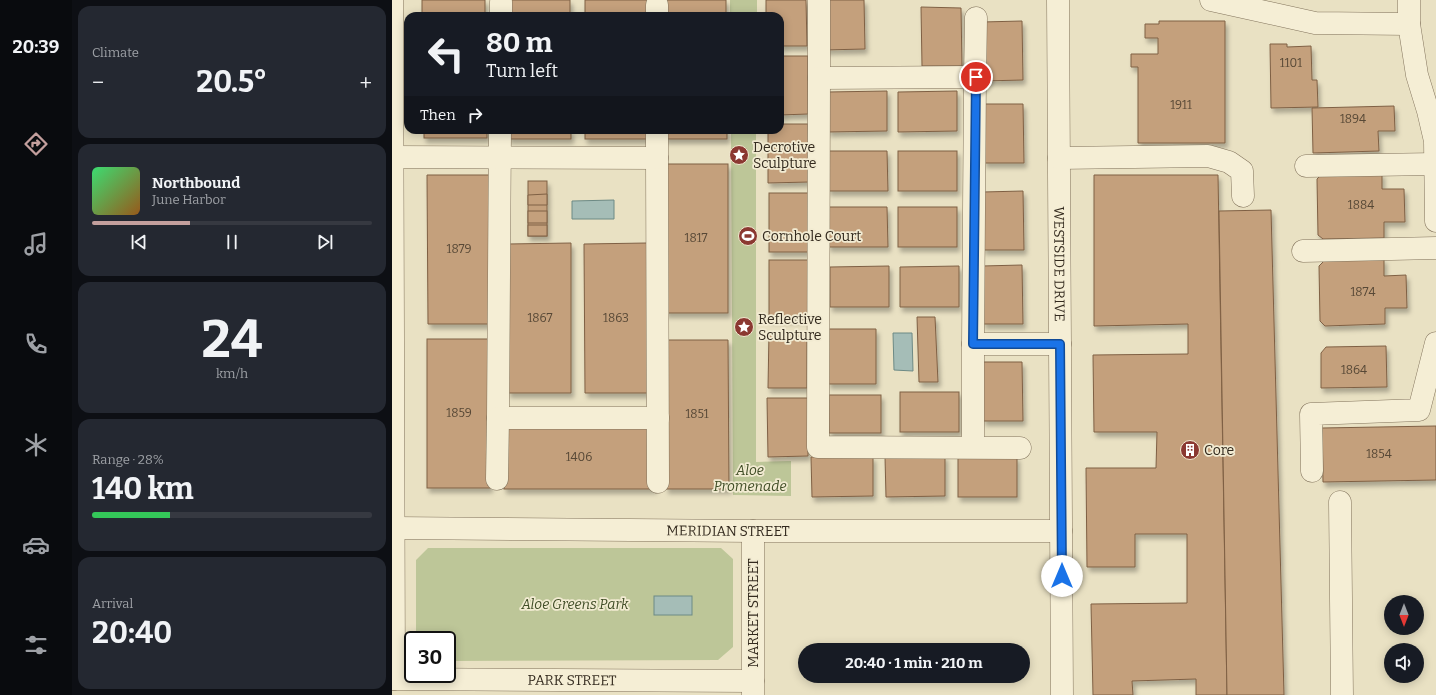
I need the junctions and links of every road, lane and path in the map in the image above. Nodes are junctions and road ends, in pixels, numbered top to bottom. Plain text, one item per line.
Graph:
1 (392, 0) edge
2 (819, 0) edge
3 (1058, 0) edge
4 (1211, 0) edge
5 (1409, 0) edge
6 (976, 18) dead end
7 (1408, 24) junction
8 (976, 77) junction
9 (819, 78) junction
10 (500, 134) edge
11 (657, 134) edge
12 (392, 157) edge
13 (500, 157) junction
14 (657, 158) junction
15 (1059, 158) junction
16 (1435, 164) edge
17 (1306, 166) dead end
18 (1243, 196) dead end
19 (1436, 221) edge
20 (1436, 248) edge
21 (1303, 251) dead end
22 (1436, 343) edge
23 (973, 344) junction
24 (1060, 344) junction
25 (498, 418) junction
26 (658, 418) junction
27 (973, 447) junction
28 (1020, 448) dead end
29 (1312, 471) dead end
30 (497, 479) dead end
31 (658, 482) dead end
32 (1340, 502) dead end
33 (394, 528) junction
34 (753, 531) junction
35 (1061, 531) junction
36 (393, 679) edge
37 (753, 688) edge
38 (1062, 695) edge
39 (1342, 695) edge

1 - 12 street
2 - 9 street
3 - 15 street, WESTSIDE DRIVE
4 - 7 street
5 - 7 street
6 - 8 street
7 - 16 street
8 - 9 street
8 - 23 street
9 - 27 street
10 - 13 street
11 - 14 street
12 - 13 street
12 - 33 street
13 - 14 street
13 - 25 street
14 - 26 street
15 - 18 street
15 - 24 street, WESTSIDE DRIVE
16 - 17 street
16 - 19 street
20 - 21 street
22 - 29 street
23 - 24 street
23 - 27 street
24 - 35 street, WESTSIDE DRIVE
25 - 26 street
25 - 30 street
26 - 31 street
27 - 28 street
32 - 39 street
33 - 34 street, MERIDIAN STREET
33 - 36 street
34 - 35 street, MERIDIAN STREET
34 - 37 street, MARKET STREET
35 - 38 street, WESTSIDE DRIVE
36 - 37 street, PARK STREET

